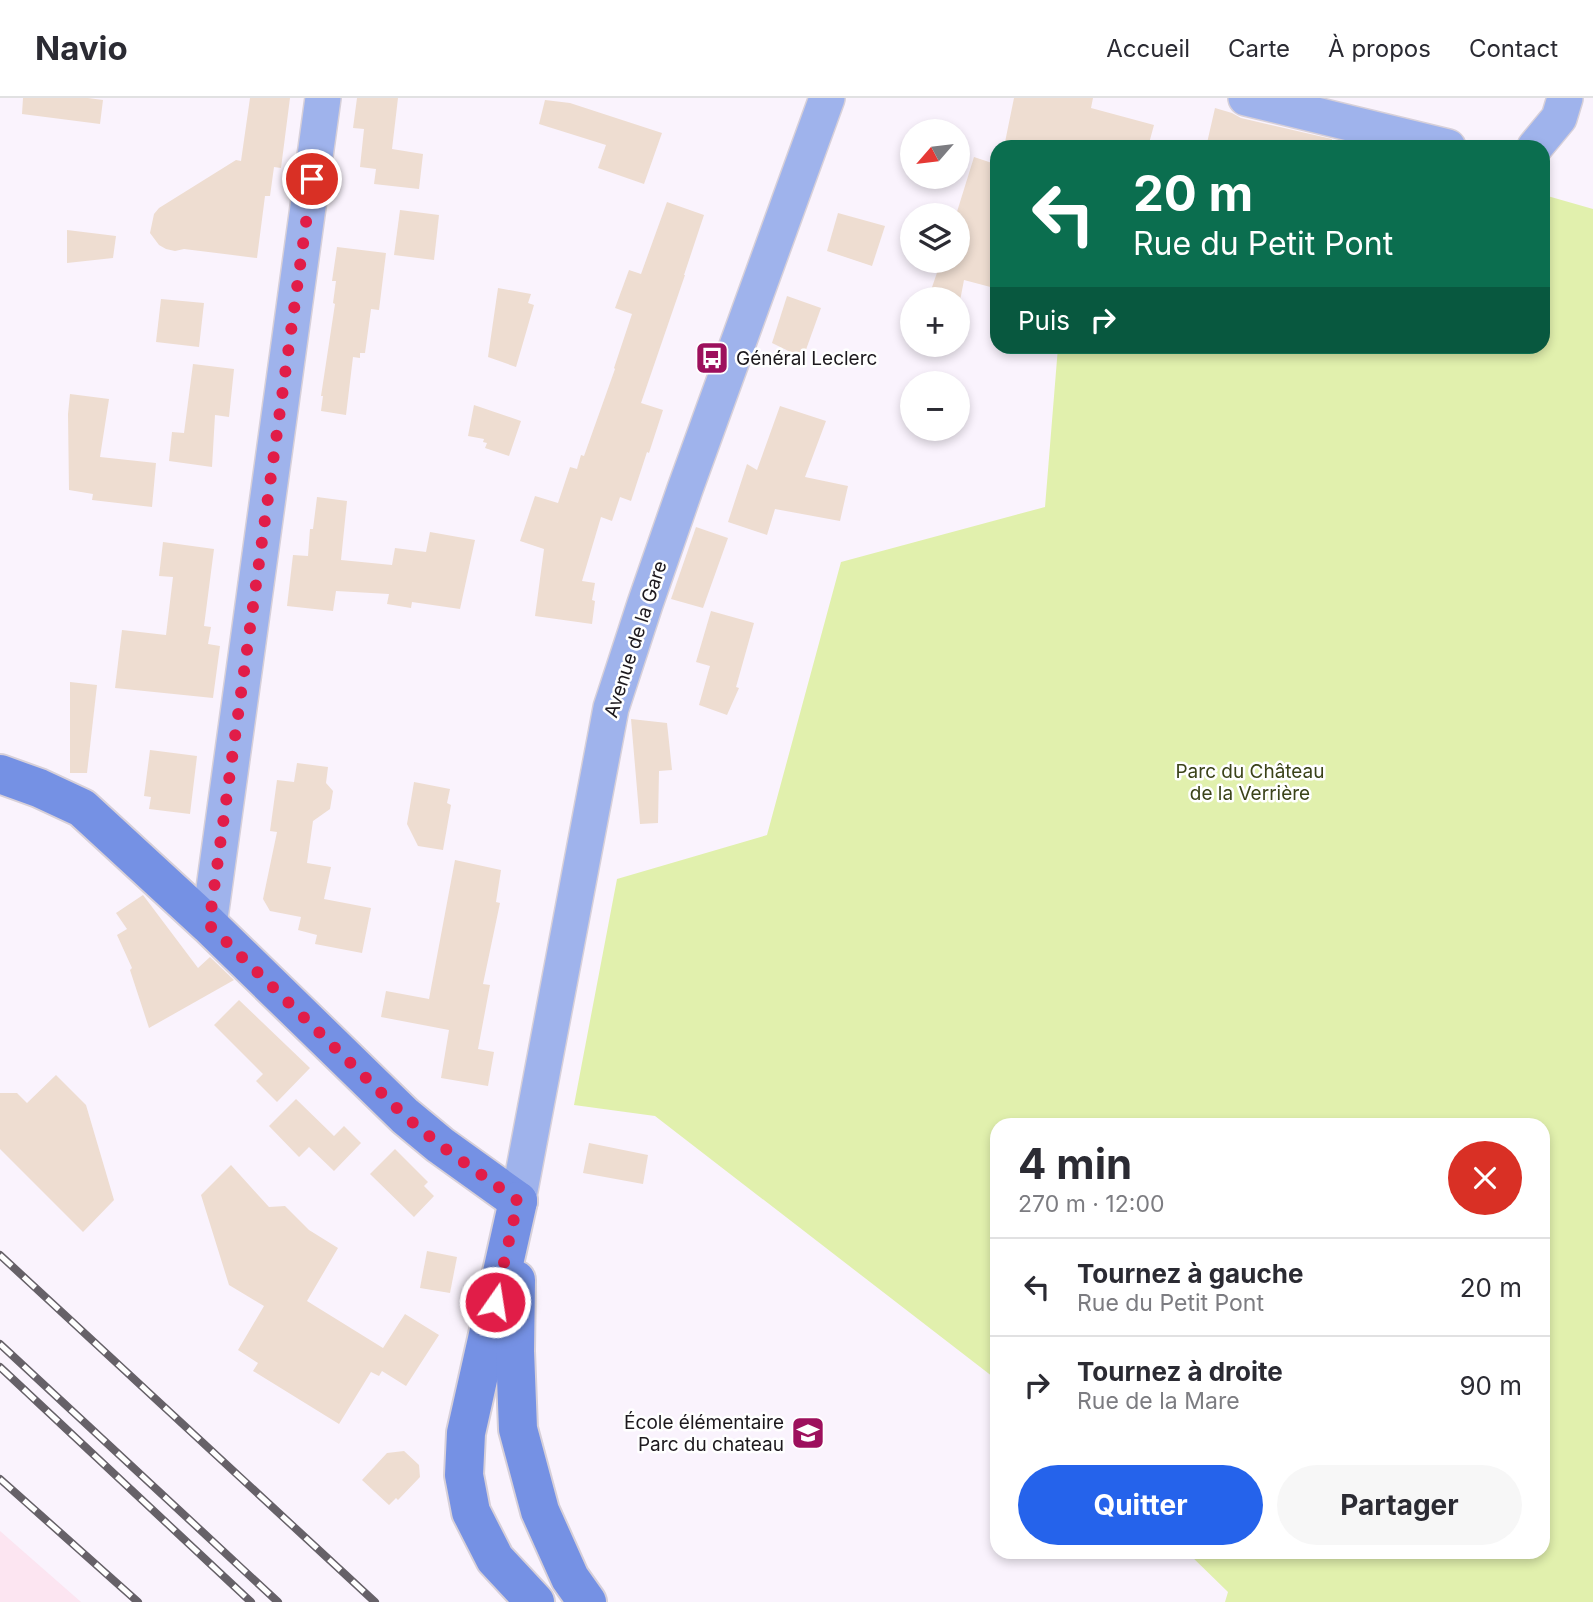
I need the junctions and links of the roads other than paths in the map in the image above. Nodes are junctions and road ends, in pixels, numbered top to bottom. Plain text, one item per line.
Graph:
1 (323, 98) edge
2 (827, 98) edge
3 (1246, 98) edge
4 (1565, 98) edge
5 (1419, 140) edge
6 (1541, 140) edge
7 (0, 774) edge
8 (209, 925) junction
9 (518, 1201) junction
10 (536, 1602) edge
11 (587, 1602) edge

1 - 8 street
2 - 9 street, Avenue de la Gare
3 - 5 street
4 - 6 street
7 - 8 street
8 - 9 street
9 - 10 street, Avenue de la Gare
9 - 11 street, Avenue de la Gare

